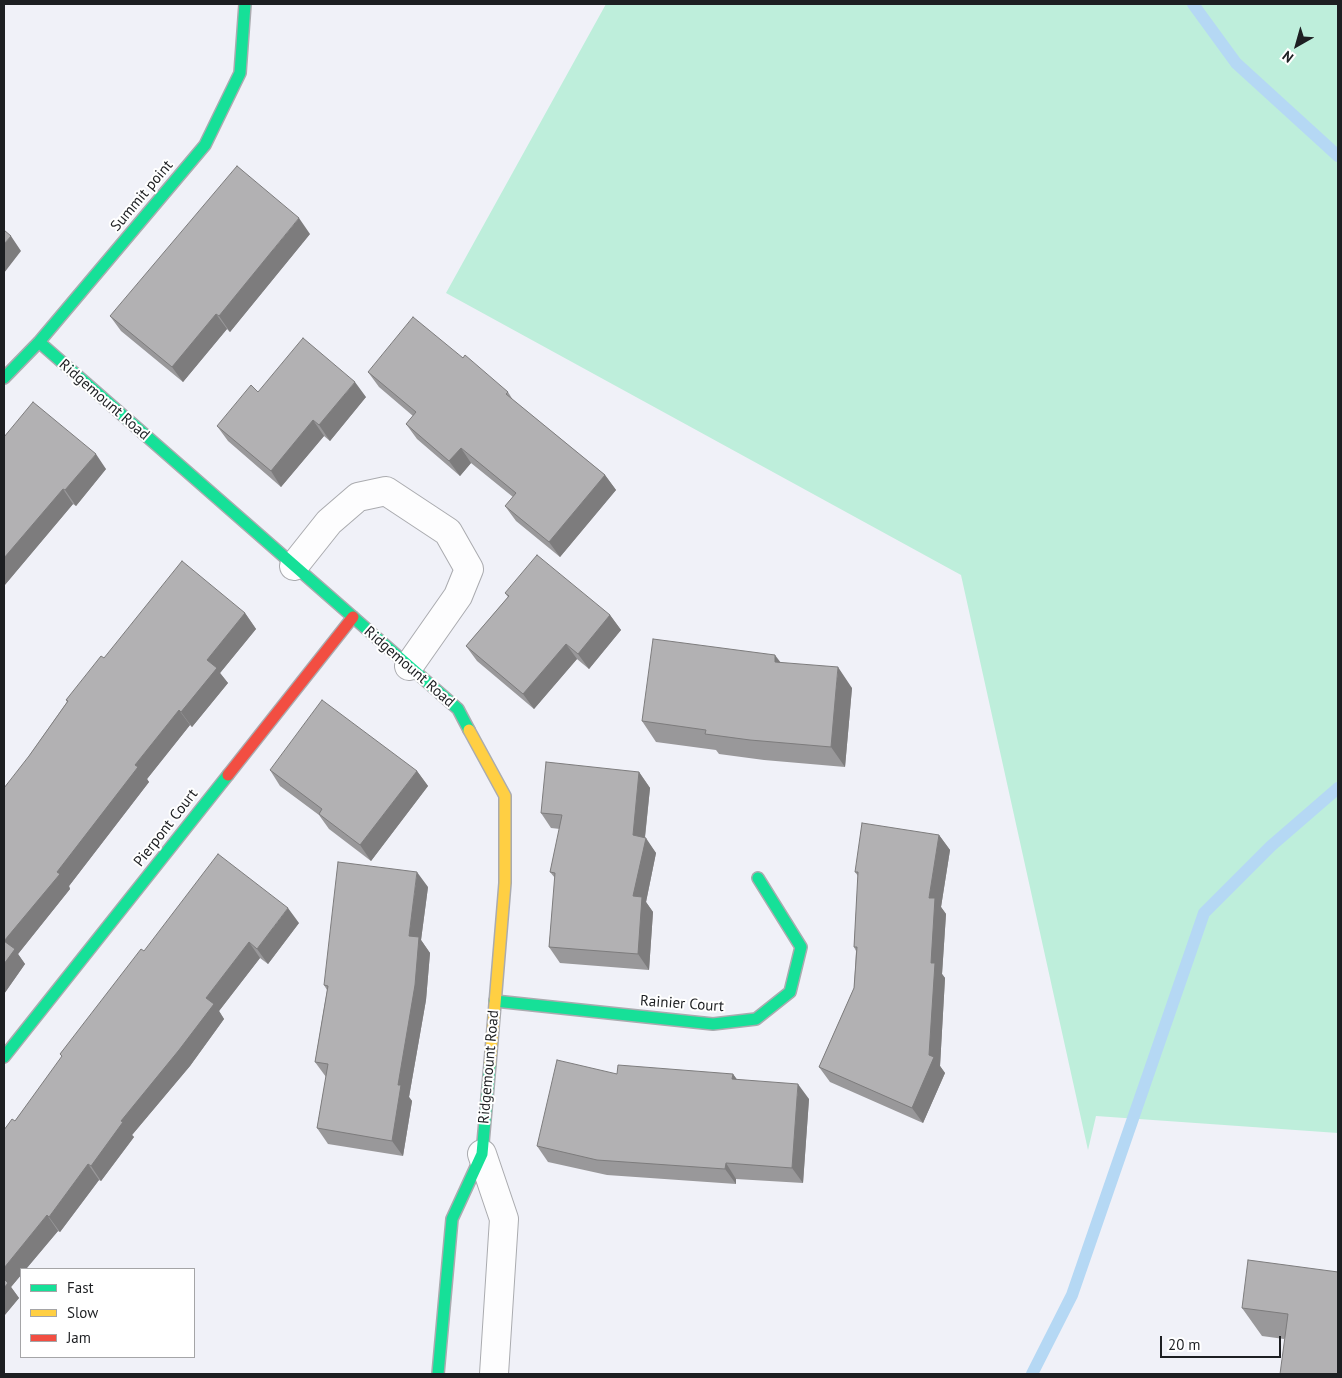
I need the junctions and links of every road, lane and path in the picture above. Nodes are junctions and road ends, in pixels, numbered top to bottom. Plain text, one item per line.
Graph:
1 (245, 4) edge
2 (38, 342) junction
3 (4, 378) edge
4 (294, 566) junction
5 (353, 617) junction
6 (409, 666) junction
7 (758, 878) dead end
8 (495, 1001) junction
9 (4, 1057) edge
10 (482, 1154) junction
11 (438, 1374) edge
12 (494, 1374) edge

1 - 2 street, Summit point
2 - 3 street, Summit point
2 - 4 street, Ridgemount Road
4 - 5 street, Ridgemount Road
4 - 6 street
5 - 6 street, Ridgemount Road
5 - 9 street, Pierpont Court
6 - 8 street, Ridgemount Road
7 - 8 street, Rainier Court
8 - 10 street, Ridgemount Road
10 - 11 street, Ridgemount Road
10 - 12 street, Ridgemount Road

